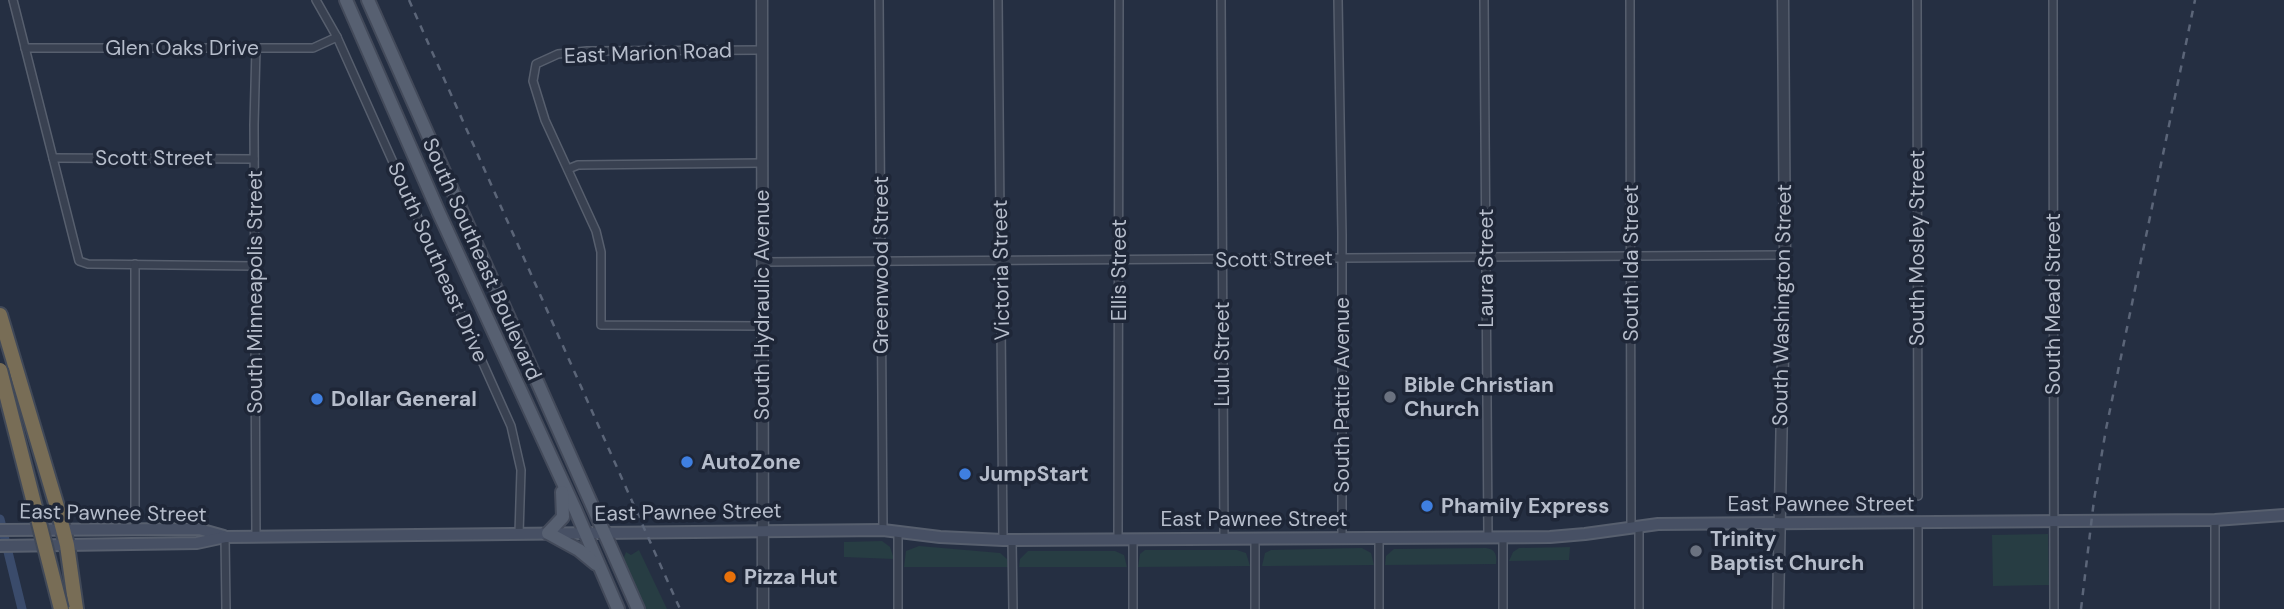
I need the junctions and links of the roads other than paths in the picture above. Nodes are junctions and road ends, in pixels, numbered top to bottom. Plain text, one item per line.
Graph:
1 (13, 0) edge
2 (316, 0) edge
3 (345, 0) edge
4 (368, 0) edge
5 (762, 0) edge
6 (879, 0) edge
7 (998, 0) edge
8 (1119, 0) edge
9 (1221, 0) edge
10 (1338, 0) edge
11 (1484, 0) edge
12 (1630, 0) edge
13 (1783, 0) edge
14 (1917, 0) edge
15 (2053, 0) edge
16 (337, 37) junction
17 (25, 48) junction
18 (256, 48) junction
19 (762, 50) junction
20 (53, 158) junction
21 (254, 159) junction
22 (762, 163) junction
23 (568, 169) junction
24 (1631, 255) junction
25 (1785, 255) junction
26 (1486, 257) junction
27 (1342, 258) junction
28 (1119, 260) junction
29 (1221, 260) junction
30 (881, 261) junction
31 (1001, 261) junction
32 (762, 262) junction
33 (135, 264) junction
34 (255, 266) junction
35 (0, 315) edge
36 (762, 326) junction
37 (0, 370) edge
38 (560, 478) junction
39 (1918, 496) dead end
40 (2284, 515) edge
41 (2215, 520) junction
42 (1778, 522) junction
43 (2054, 522) junction
44 (1918, 523) junction
45 (1635, 526) junction
46 (61, 529) junction
47 (135, 529) junction
48 (0, 530) edge
49 (762, 530) junction
50 (883, 530) junction
51 (898, 531) junction
52 (548, 533) junction
53 (585, 533) junction
54 (604, 533) junction
55 (519, 534) junction
56 (256, 536) junction
57 (225, 537) junction
58 (1488, 537) junction
59 (1503, 537) junction
60 (1342, 538) junction
61 (1378, 538) junction
62 (1118, 539) junction
63 (1133, 539) junction
64 (1224, 539) junction
65 (1255, 539) junction
66 (1008, 540) junction
67 (66, 545) junction
68 (0, 546) edge
69 (600, 568) junction
70 (61, 609) edge
71 (76, 609) edge
72 (226, 609) edge
73 (618, 609) edge
74 (638, 609) edge
75 (762, 609) edge
76 (898, 609) edge
77 (1013, 609) edge
78 (1133, 609) edge
79 (1255, 609) edge
80 (1379, 609) edge
81 (1503, 609) edge
82 (1639, 609) edge
83 (1778, 609) edge
84 (1918, 609) edge
85 (2054, 609) edge
86 (2215, 609) edge

1 - 17 street
2 - 16 street, South Southeast Drive
3 - 38 main road, South Southeast Boulevard
4 - 54 main road, South Southeast Boulevard
5 - 19 street, South Hydraulic Avenue
6 - 30 street, Greenwood Street
7 - 31 street, Victoria Street
8 - 28 street, Ellis Street
9 - 29 street, Lulu Street
10 - 27 street, South Pattie Avenue
11 - 26 street, Laura Street
12 - 24 street, South Ida Street
13 - 25 street, South Washington Street
14 - 39 street, South Mosley Street
15 - 43 street, South Mead Street
16 - 18 street, Glen Oaks Drive
16 - 55 street, South Southeast Drive
17 - 18 street, Glen Oaks Drive
17 - 20 street
18 - 21 street, South Minneapolis Street
19 - 22 street, South Hydraulic Avenue
19 - 23 street, East Marion Road
20 - 21 street, Scott Street
20 - 33 street
21 - 34 street, South Minneapolis Street
22 - 23 street
22 - 32 street, South Hydraulic Avenue
23 - 36 street
24 - 25 street, Scott Street
24 - 26 street, Scott Street
24 - 45 street, South Ida Street
25 - 42 street, South Washington Street
26 - 27 street, Scott Street
26 - 58 street, Laura Street
27 - 29 street, Scott Street
27 - 60 street, South Pattie Avenue
28 - 29 street, Scott Street
28 - 31 street, Scott Street
28 - 62 street, Ellis Street
29 - 64 street, Lulu Street
30 - 31 street, Scott Street
30 - 32 street, Scott Street
30 - 50 street, Greenwood Street
31 - 66 street, Victoria Street
32 - 36 street, South Hydraulic Avenue
33 - 34 street
33 - 47 street
34 - 56 street, South Minneapolis Street
35 - 46 highway
36 - 49 street, South Hydraulic Avenue
37 - 70 highway, bridge
38 - 52 main road
38 - 53 main road, South Southeast Boulevard
40 - 41 main road, East Pawnee Street
41 - 43 main road, East Pawnee Street
41 - 86 street
42 - 44 main road, East Pawnee Street
42 - 45 main road, East Pawnee Street
42 - 83 street, South Washington Street
43 - 44 main road, East Pawnee Street
43 - 85 street, South Mead Street
44 - 84 street
45 - 59 main road, East Pawnee Street
45 - 82 street, South Ida Street
46 - 47 main road, East Pawnee Street
46 - 48 main road, East Pawnee Street
46 - 67 highway
47 - 57 main road, East Pawnee Street
49 - 50 main road, East Pawnee Street
49 - 54 main road, East Pawnee Street
49 - 75 street, South Hydraulic Avenue
50 - 51 main road, East Pawnee Street
51 - 66 main road, East Pawnee Street
51 - 76 street
52 - 53 main road, East Pawnee Street
52 - 55 main road, East Pawnee Street
52 - 69 main road
53 - 54 main road, East Pawnee Street
53 - 69 main road, South Southeast Boulevard
54 - 74 main road, South Southeast Boulevard
55 - 56 main road, East Pawnee Street
56 - 57 main road, East Pawnee Street
57 - 67 main road, East Pawnee Street
57 - 72 street
58 - 59 main road, East Pawnee Street
58 - 61 main road, East Pawnee Street
59 - 81 street
60 - 61 main road, East Pawnee Street
60 - 65 main road, East Pawnee Street
61 - 80 street
62 - 63 main road, East Pawnee Street
62 - 66 main road, East Pawnee Street
63 - 64 main road, East Pawnee Street
63 - 78 street
64 - 65 main road, East Pawnee Street
65 - 79 street
66 - 77 street, Victoria Street
67 - 68 main road, East Pawnee Street
67 - 71 highway
69 - 73 main road, South Southeast Boulevard

